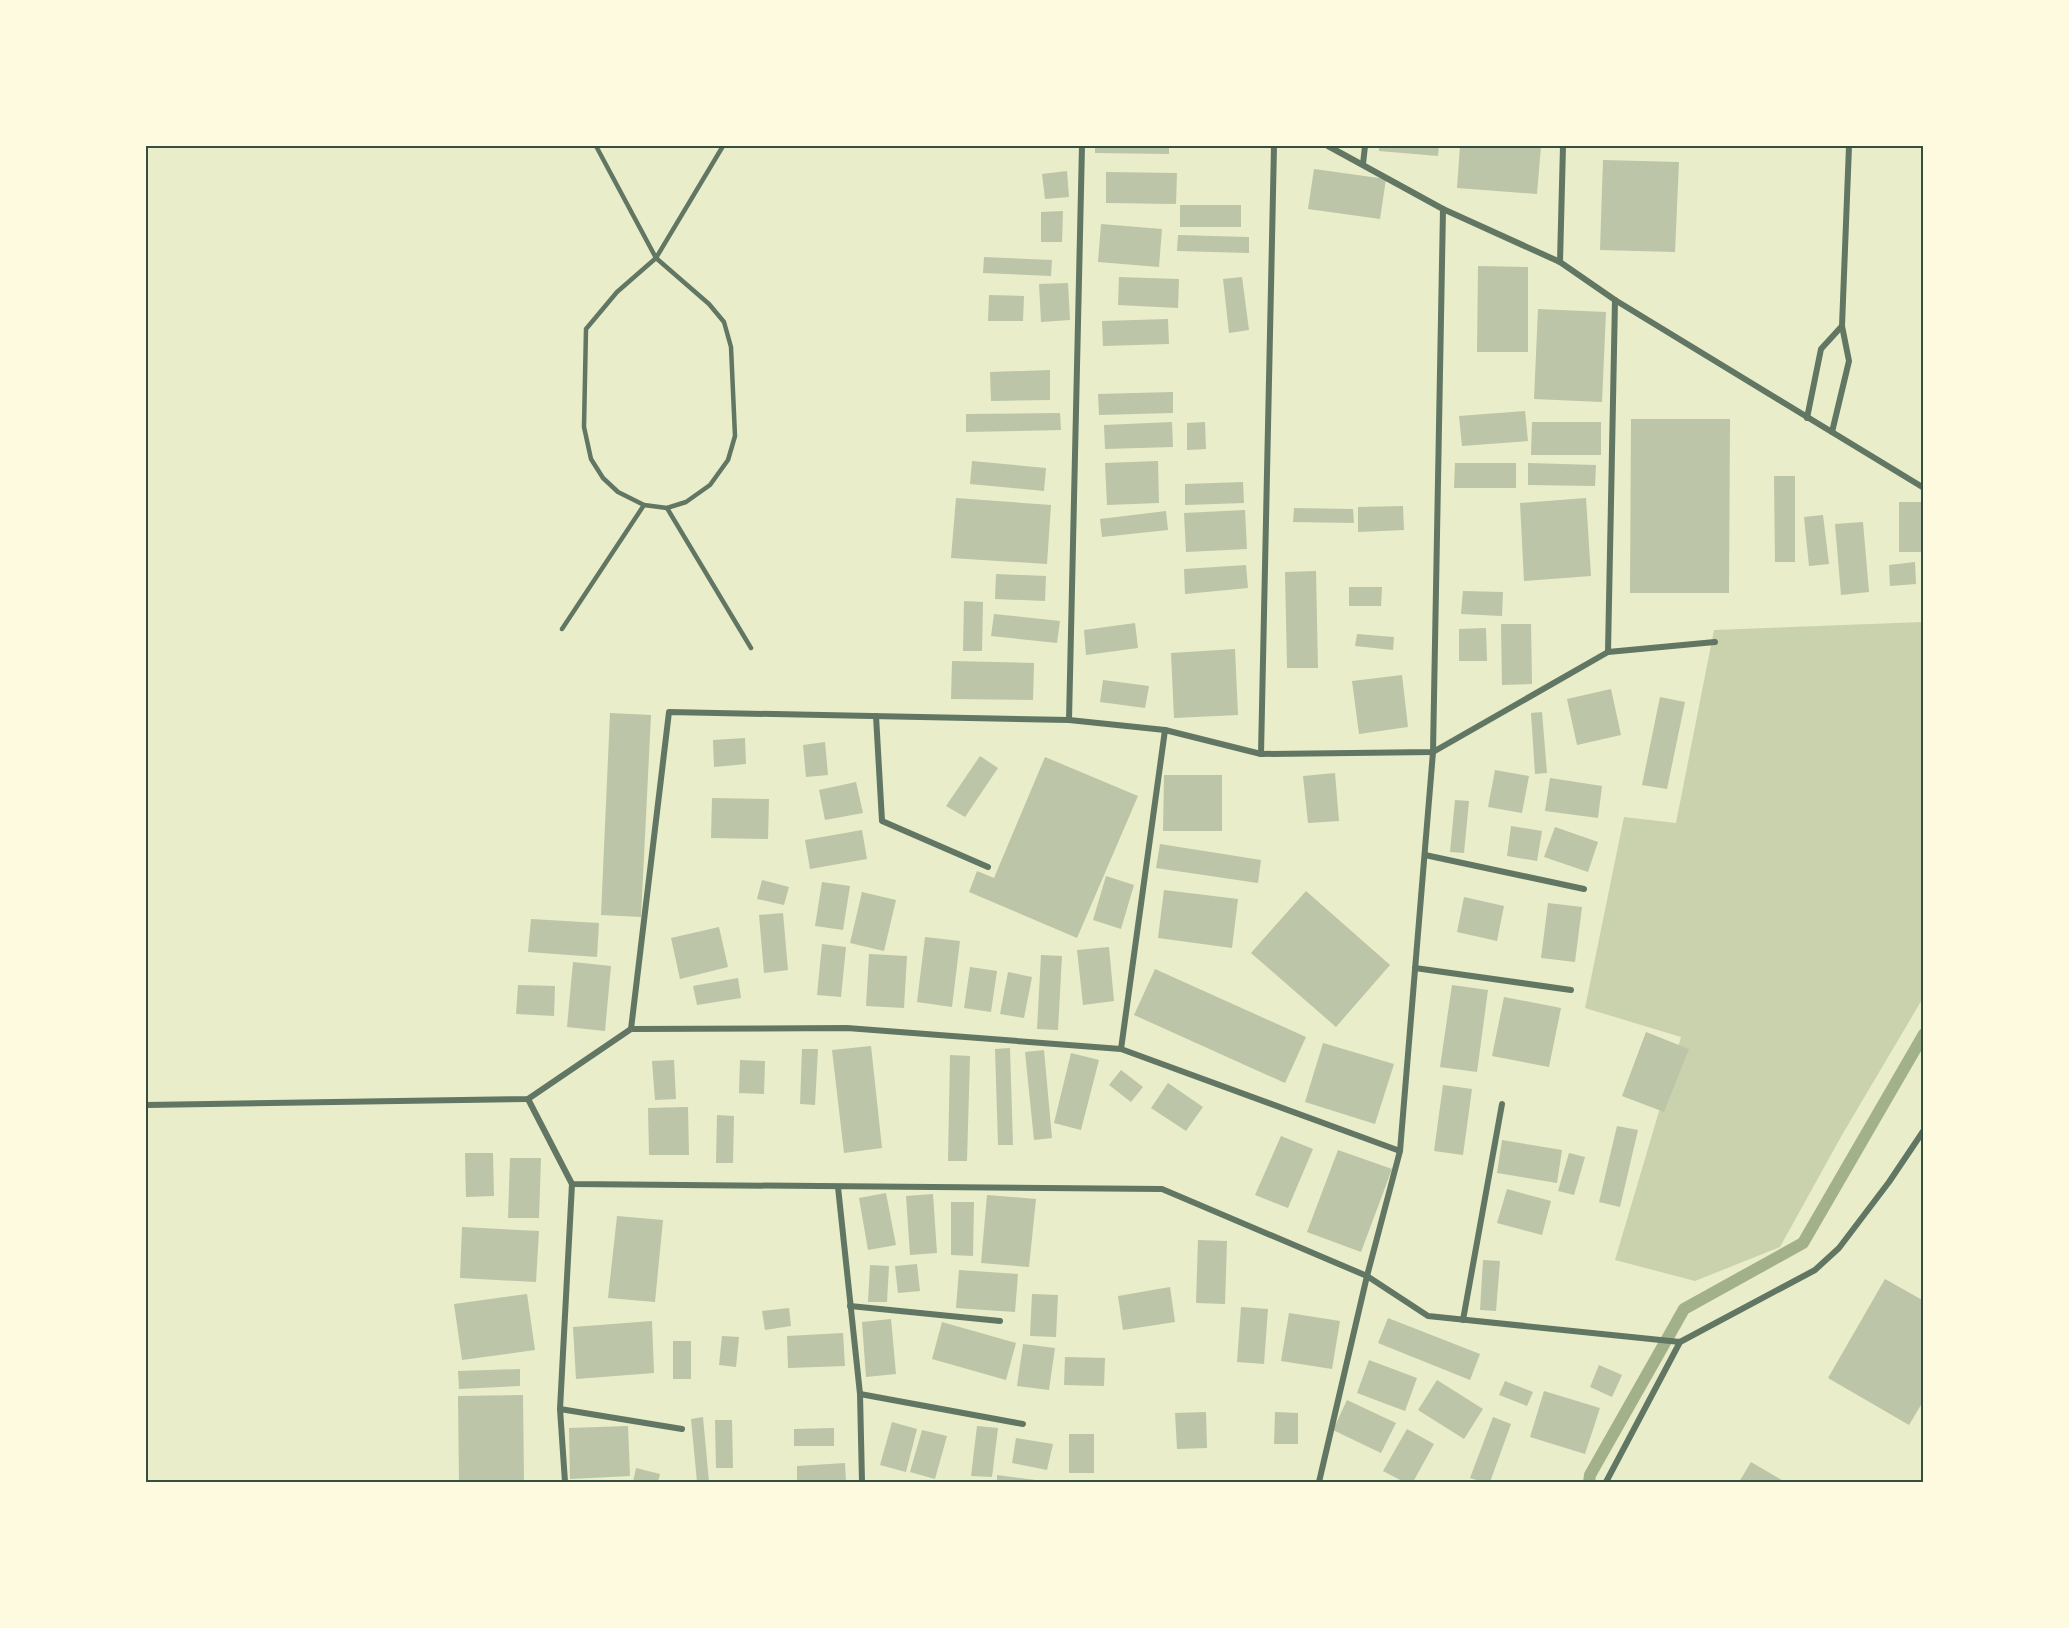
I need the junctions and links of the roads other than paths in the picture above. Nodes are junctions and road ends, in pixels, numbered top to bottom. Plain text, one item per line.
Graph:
1 (596, 146) edge
2 (723, 146) edge
3 (1083, 146) edge
4 (1274, 146) edge
5 (1328, 146) edge
6 (1365, 146) edge
7 (1563, 146) edge
8 (1849, 146) edge
9 (1363, 164) junction
10 (1443, 209) junction
11 (656, 258) junction
12 (1560, 262) junction
13 (1615, 300) junction
14 (1842, 326) junction
15 (1807, 418) junction
16 (1832, 432) junction
17 (1923, 488) edge
18 (645, 505) junction
19 (667, 508) junction
20 (562, 629) dead end
21 (1715, 642) dead end
22 (751, 648) dead end
23 (1608, 652) junction
24 (876, 716) junction
25 (1069, 720) junction
26 (1165, 730) junction
27 (1433, 752) junction
28 (1261, 754) junction
29 (1425, 855) junction
30 (988, 867) dead end
31 (1584, 889) dead end
32 (1415, 968) junction
33 (1571, 990) dead end
34 (631, 1029) junction
35 (1121, 1049) junction
36 (528, 1099) junction
37 (1502, 1104) dead end
38 (146, 1105) edge
39 (1923, 1130) edge
40 (1400, 1151) junction
41 (572, 1184) junction
42 (838, 1186) junction
43 (1367, 1276) junction
44 (850, 1306) junction
45 (1463, 1320) junction
46 (1000, 1321) dead end
47 (1680, 1342) junction
48 (860, 1394) junction
49 (560, 1409) junction
50 (1023, 1424) dead end
51 (682, 1429) dead end
52 (565, 1482) edge
53 (862, 1482) edge
54 (1319, 1482) edge
55 (1606, 1482) edge

1 - 11 lane
2 - 11 lane
3 - 25 street
4 - 28 street
5 - 9 street
6 - 9 street
7 - 12 street
8 - 14 street
9 - 10 street
10 - 12 street
10 - 27 street
11 - 18 lane
11 - 19 lane
12 - 13 street
13 - 15 street
13 - 23 street
14 - 15 street
14 - 16 street
15 - 16 street
16 - 17 street
18 - 19 lane
18 - 20 lane
19 - 22 lane
21 - 23 street
23 - 27 street
24 - 25 street
24 - 30 street
24 - 34 street
25 - 26 street
26 - 28 street
26 - 35 street
27 - 28 street
27 - 29 street
29 - 31 street
29 - 32 street
32 - 33 street
32 - 40 street
34 - 35 street
34 - 36 street
35 - 40 street
36 - 38 street
36 - 41 street
37 - 45 street
39 - 47 street
40 - 43 street
41 - 42 street
41 - 49 street
42 - 43 street
42 - 44 street
43 - 45 street
43 - 54 street
44 - 46 street
44 - 48 street
45 - 47 street
47 - 55 street
48 - 50 street
48 - 53 street
49 - 51 street
49 - 52 street

